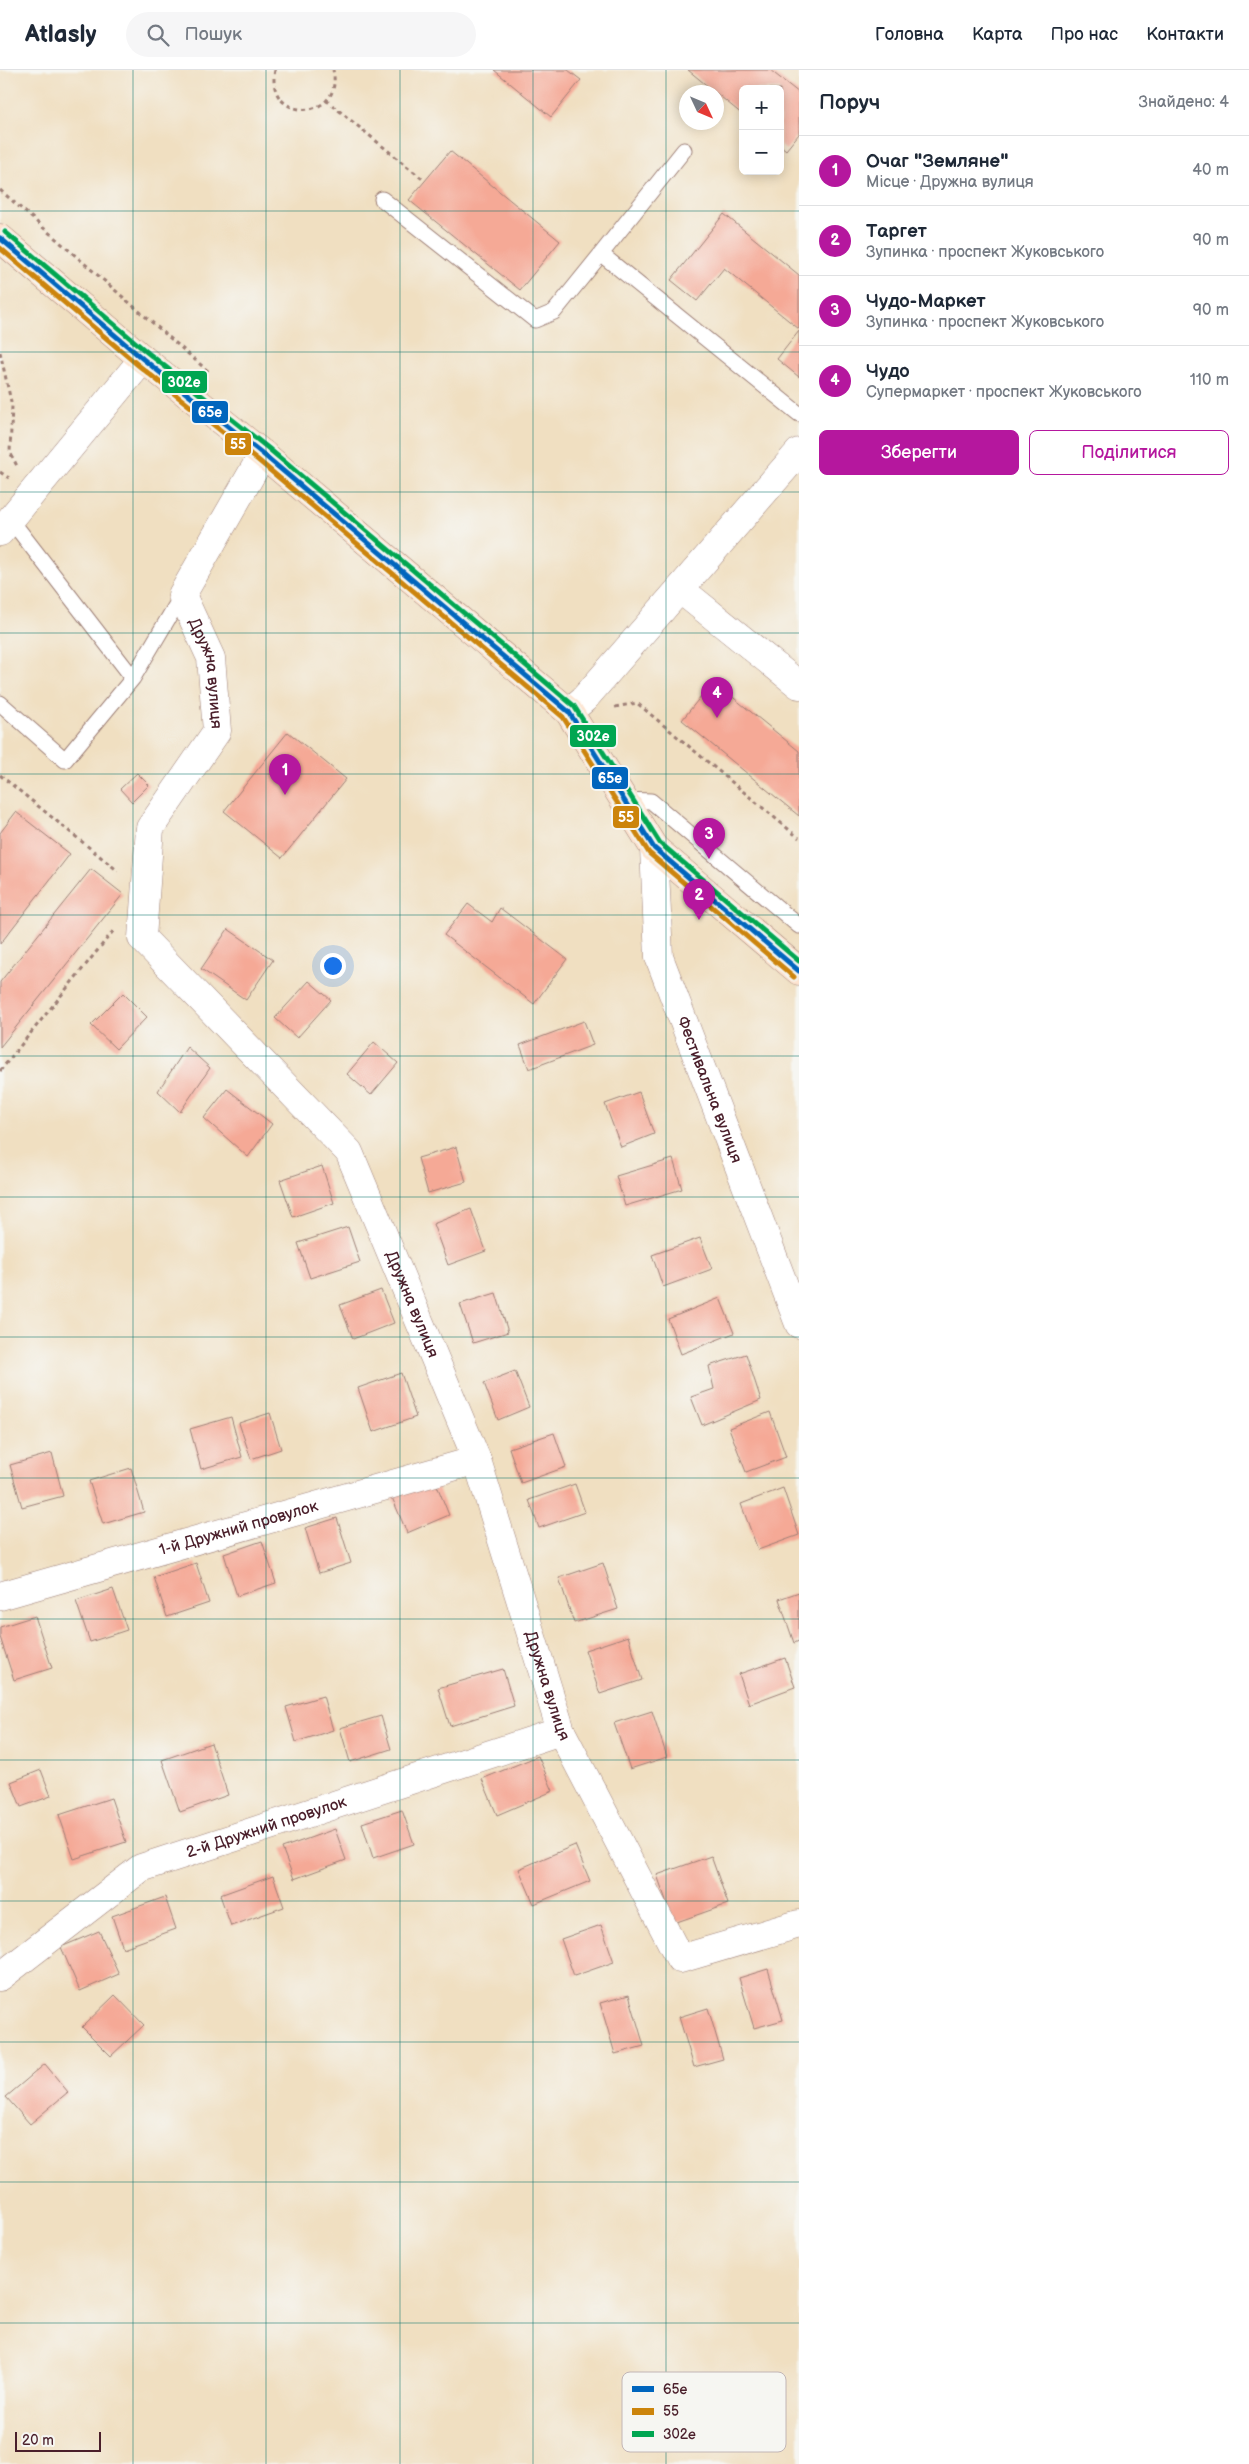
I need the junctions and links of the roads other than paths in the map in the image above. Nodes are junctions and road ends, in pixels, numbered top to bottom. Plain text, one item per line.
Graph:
1 (684, 150) dead end
2 (382, 199) dead end
3 (0, 238) edge
4 (601, 254) junction
5 (143, 358) junction
6 (799, 414) edge
7 (263, 454) junction
8 (798, 456) edge
9 (6, 526) edge
10 (681, 590) junction
11 (182, 595) junction
12 (133, 678) junction
13 (799, 685) edge
14 (0, 703) edge
15 (576, 706) junction
16 (624, 800) junction
17 (654, 848) junction
18 (799, 926) edge
19 (799, 971) edge
20 (799, 1324) edge
21 (476, 1460) junction
22 (0, 1596) edge
23 (561, 1731) junction
24 (799, 1924) edge
25 (0, 1977) edge

1 - 4 lane
2 - 4 lane
3 - 5 street
4 - 6 lane
5 - 7 street
5 - 9 street
7 - 11 street, Дружна вулиця
7 - 15 street
8 - 10 street
9 - 12 lane
10 - 13 street
10 - 15 street
11 - 12 lane, Дружна вулиця
11 - 21 street, Дружна вулиця
12 - 14 lane, Дружна вулиця
15 - 16 street
16 - 17 street
16 - 18 lane
17 - 19 street
17 - 20 street, Фестивальна вулиця
21 - 22 street, 1-й Дружний провулок
21 - 23 street, Дружна вулиця
23 - 24 street, Дружна вулиця
23 - 25 street, 2-й Дружний провулок

